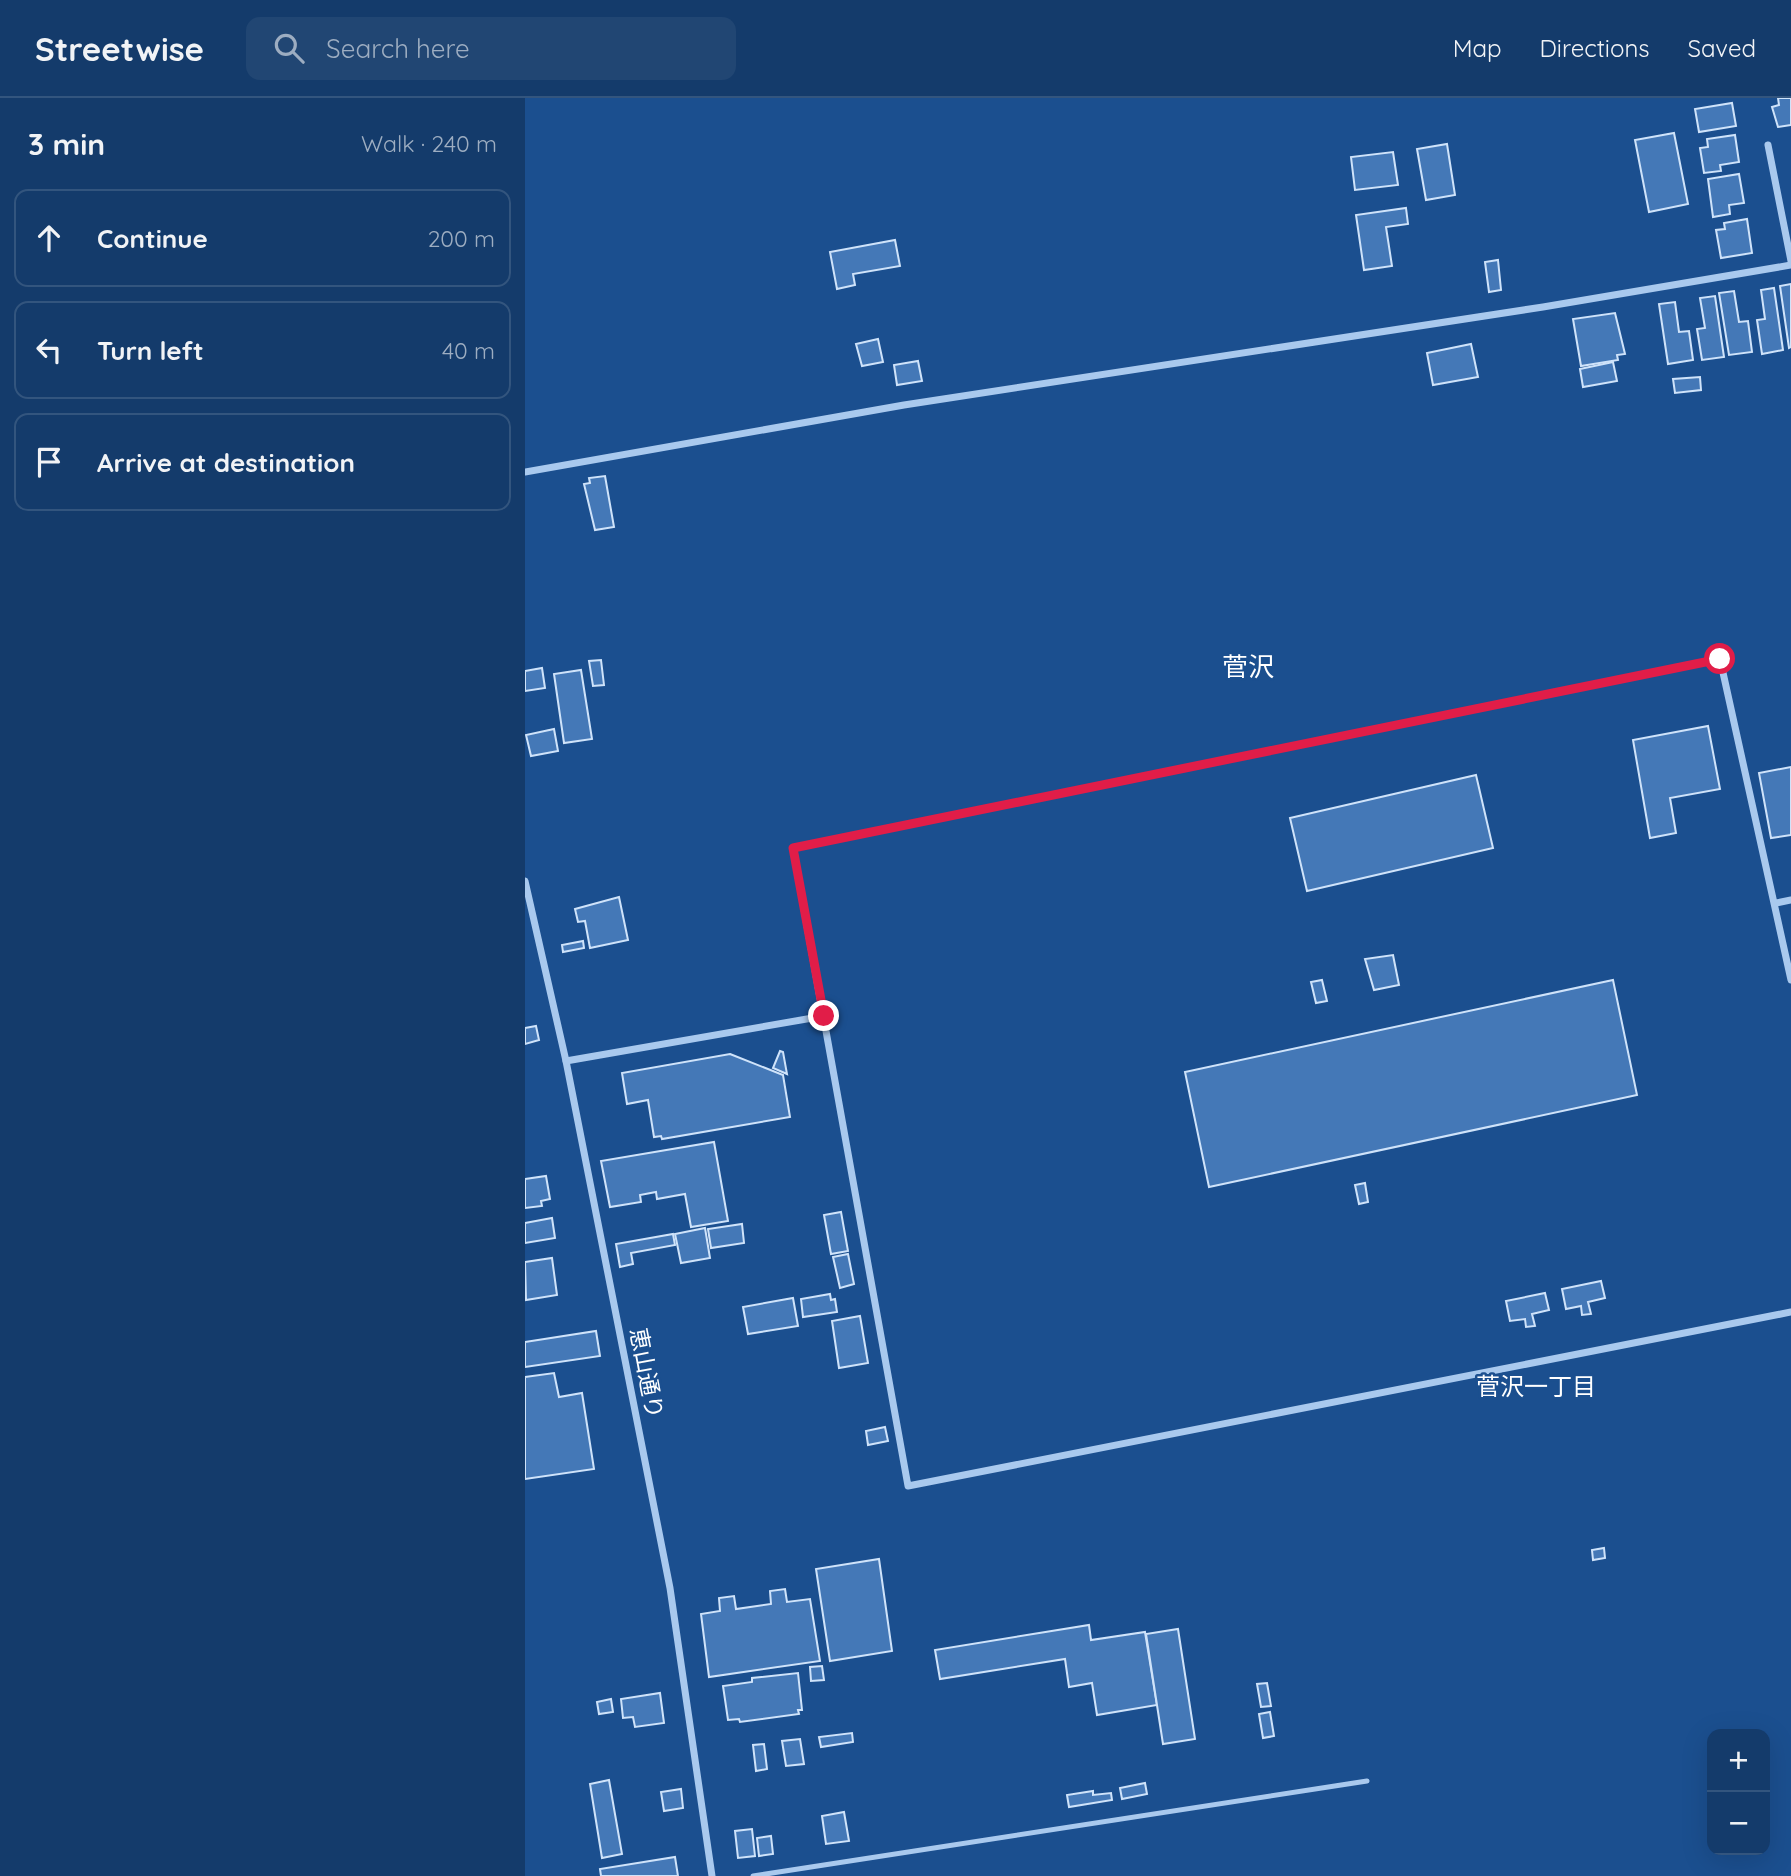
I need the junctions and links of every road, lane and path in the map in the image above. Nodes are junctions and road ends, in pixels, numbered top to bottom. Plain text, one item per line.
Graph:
1 (1768, 145) dead end
2 (1791, 263) edge
3 (525, 472) edge
4 (525, 881) edge
5 (1791, 901) edge
6 (1776, 903) junction
7 (529, 921) edge
8 (1791, 981) edge
9 (824, 1016) junction
10 (566, 1061) junction
11 (1791, 1312) edge
12 (1367, 1781) dead end
13 (712, 1876) edge
14 (753, 1876) edge

1 - 2 street
2 - 3 street
4 - 7 street, 恵山通り
5 - 6 street
6 - 8 street
6 - 9 street
7 - 10 street, 恵山通り
9 - 10 street
9 - 11 street
10 - 13 street, 恵山通り
12 - 14 lane

